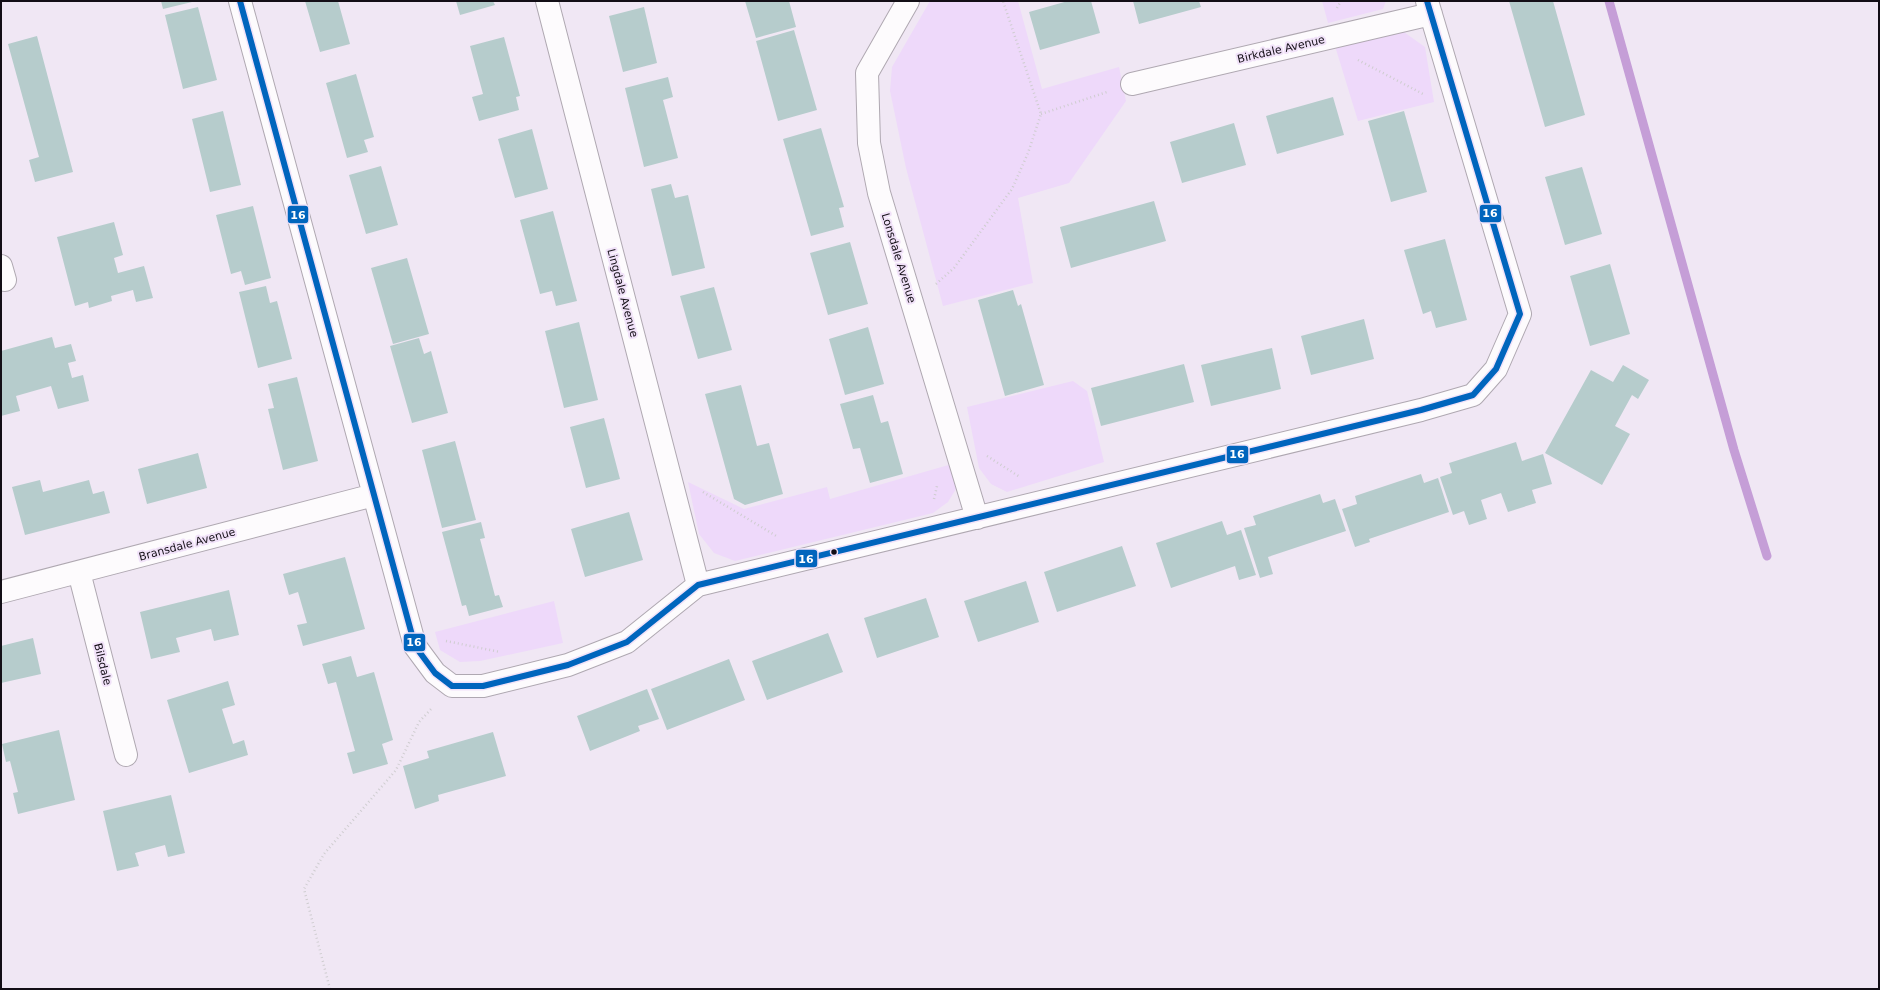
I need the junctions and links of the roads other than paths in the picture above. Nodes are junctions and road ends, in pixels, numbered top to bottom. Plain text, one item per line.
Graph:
1 (240, 1) edge
2 (547, 1) edge
3 (908, 1) edge
4 (1429, 7) edge
5 (1132, 84) road end
6 (374, 495) junction
7 (977, 518) junction
8 (79, 572) junction
9 (698, 585) junction
10 (1, 592) edge
11 (126, 755) dead end

1 - 6 street
2 - 9 street, Lingdale Avenue
3 - 7 street, Lonsdale Avenue
4 - 5 street, Birkdale Avenue
4 - 7 street
6 - 8 street, Bransdale Avenue
6 - 9 street
7 - 9 street
8 - 10 street, Bransdale Avenue
8 - 11 street, Bilsdale

